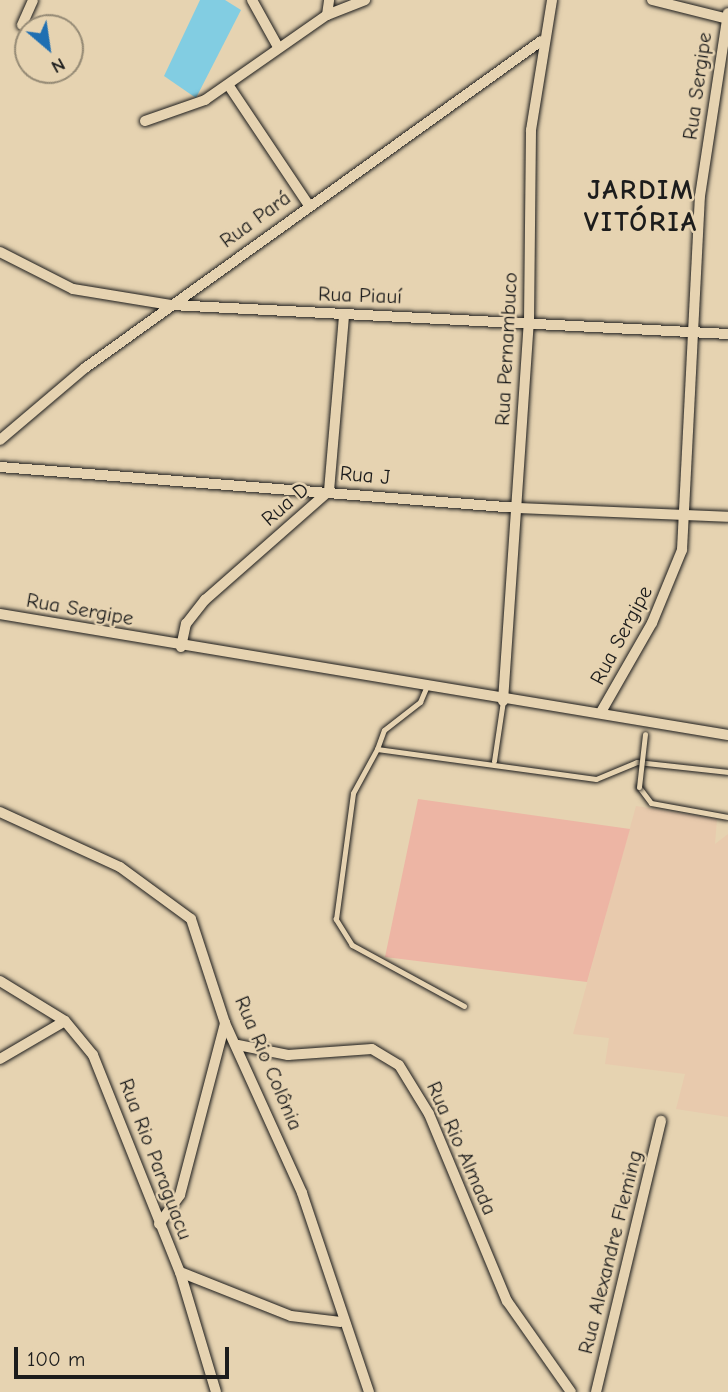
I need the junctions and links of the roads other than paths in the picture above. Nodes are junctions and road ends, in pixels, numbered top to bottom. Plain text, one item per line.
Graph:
1 (252, 0) edge
2 (329, 0) edge
3 (365, 0) edge
4 (552, 0) edge
5 (652, 0) edge
6 (327, 15) junction
7 (727, 17) edge
8 (541, 41) junction
9 (278, 47) junction
10 (229, 86) junction
11 (145, 121) dead end
12 (308, 204) junction
13 (0, 252) edge
14 (171, 305) junction
15 (344, 315) junction
16 (529, 321) junction
17 (694, 332) junction
18 (728, 334) edge
19 (0, 440) edge
20 (0, 467) edge
21 (329, 491) junction
22 (517, 508) junction
23 (685, 514) junction
24 (728, 517) edge
25 (0, 614) edge
26 (181, 647) junction
27 (425, 688) junction
28 (503, 701) junction
29 (601, 712) junction
30 (648, 720) junction
31 (728, 735) edge
32 (377, 749) junction
33 (494, 761) junction
34 (728, 772) edge
35 (0, 812) edge
36 (728, 817) edge
37 (0, 981) edge
38 (464, 1006) dead end
39 (65, 1021) junction
40 (226, 1023) junction
41 (238, 1045) junction
42 (0, 1059) edge
43 (661, 1121) dead end
44 (159, 1224) junction
45 (180, 1272) junction
46 (341, 1322) junction
47 (216, 1392) edge
48 (369, 1392) edge
49 (571, 1392) edge
50 (596, 1392) edge

1 - 9 street
2 - 6 street
3 - 6 street
4 - 8 street, Rua Pernambuco
5 - 7 street
6 - 9 street
7 - 17 street, Rua Sergipe
8 - 12 street, Rua Pará
8 - 16 street, Rua Pernambuco
9 - 10 street
10 - 11 street
10 - 12 street
12 - 14 street, Rua Pará
13 - 14 street, Rua Piauí
14 - 15 street, Rua Piauí
14 - 19 street, Rua Pará
15 - 16 street, Rua Piauí
15 - 21 street, Rua D
16 - 17 street, Rua Piauí
16 - 22 street, Rua Pernambuco
17 - 18 street, Rua Piauí
17 - 23 street, Rua Sergipe
20 - 21 street, Rua J
21 - 22 street, Rua J
21 - 26 street, Rua D
22 - 23 street, Rua J
22 - 28 street, Rua Pernambuco
23 - 24 street, Rua J
23 - 29 street, Rua Sergipe
25 - 26 street, Rua Sergipe
26 - 27 street, Rua Sergipe
27 - 28 street, Rua Sergipe
27 - 32 lane
28 - 29 street, Rua Sergipe
28 - 33 lane
29 - 30 street
30 - 31 street
30 - 36 lane, bridge
32 - 33 lane
32 - 38 lane
33 - 34 lane
35 - 40 street, Rua Rio Colônia
37 - 39 street, Rua Rio Paraguacu
39 - 42 street
39 - 44 street, Rua Rio Paraguacu
40 - 41 street, Rua Rio Colônia
40 - 44 street
41 - 46 street, Rua Rio Colônia
41 - 49 street, Rua Rio Almada
43 - 50 street, Rua Alexandre Fleming
44 - 45 street, Rua Rio Paraguacu
45 - 46 street
45 - 47 street, Rua Rio Paraguacu
46 - 48 street, Rua Rio Colônia

